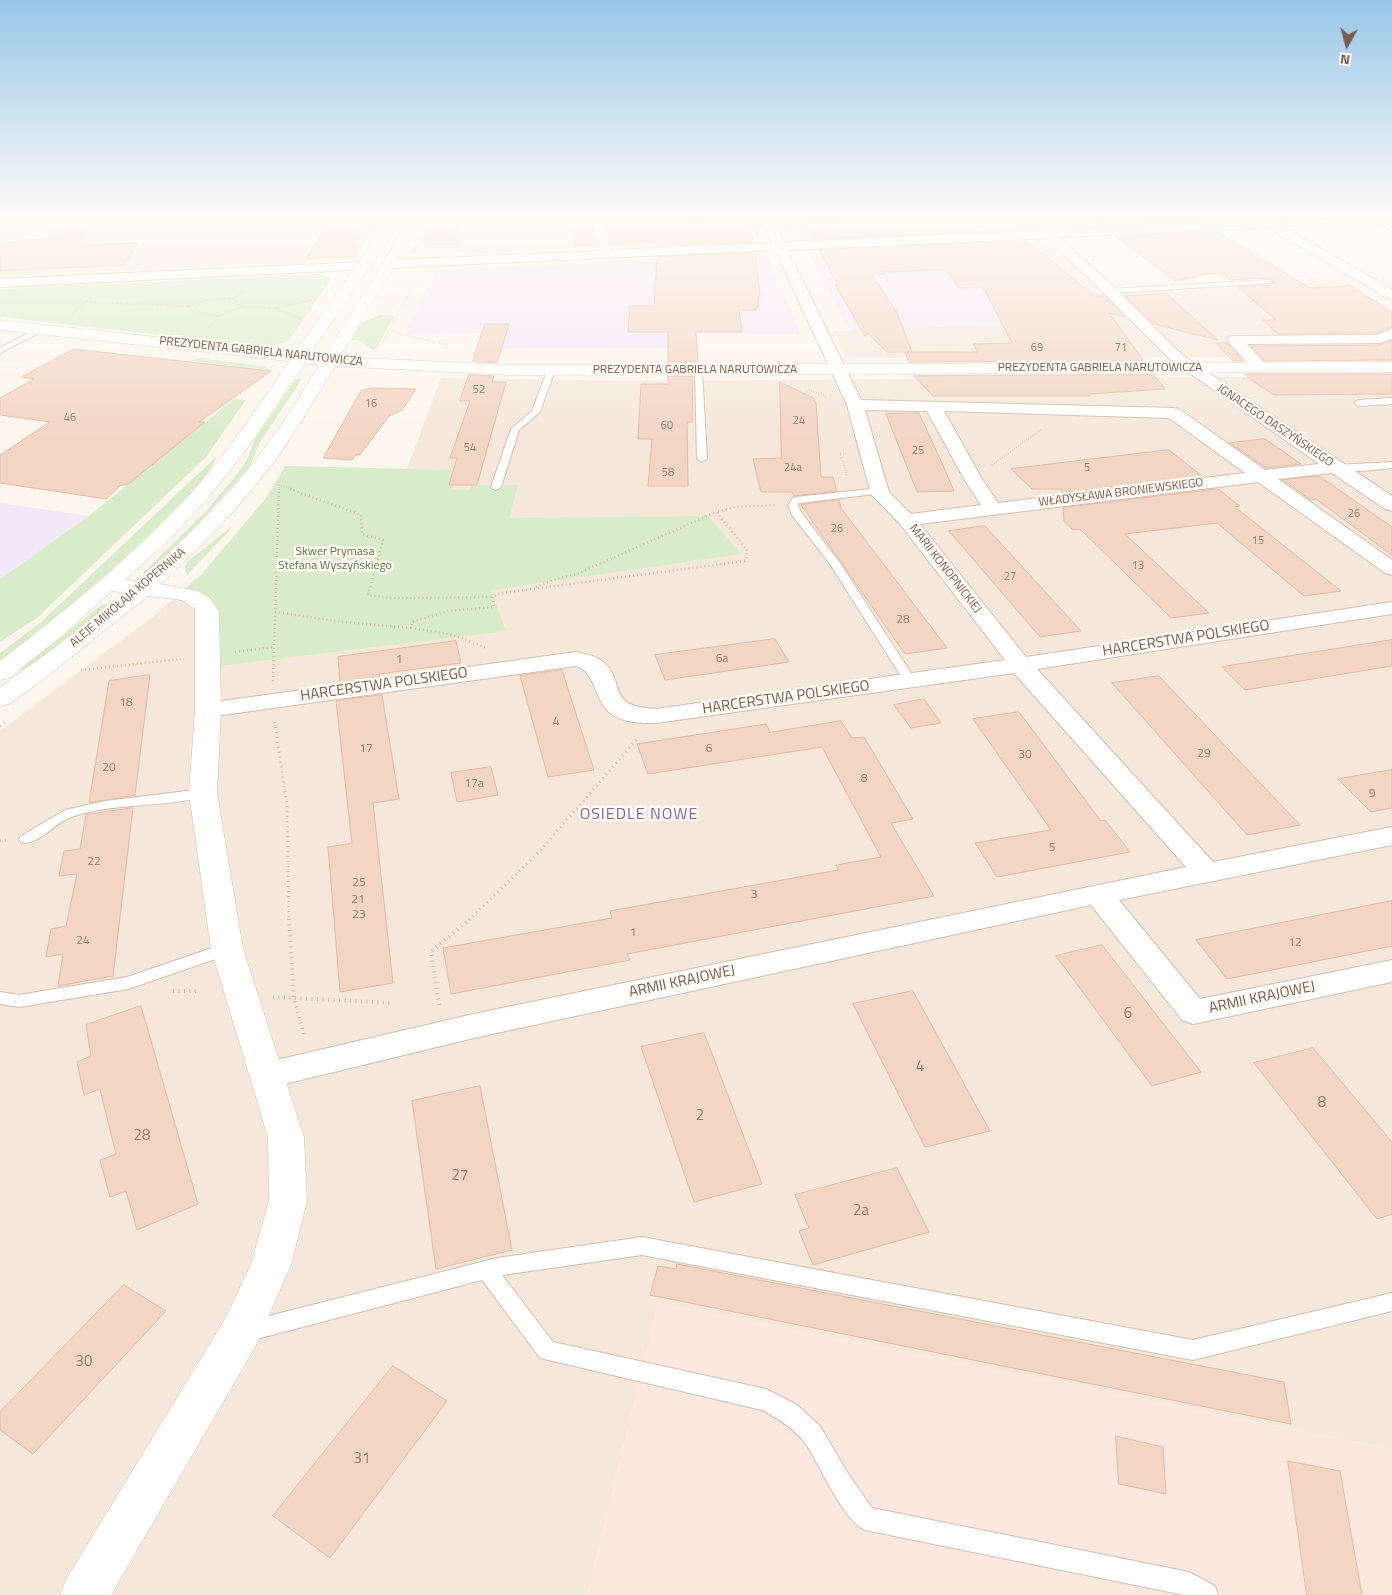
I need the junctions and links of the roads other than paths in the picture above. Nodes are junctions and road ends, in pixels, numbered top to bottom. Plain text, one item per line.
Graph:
1 (345, 291) edge
2 (371, 291) edge
3 (802, 291) edge
4 (1110, 291) edge
5 (0, 325) edge
6 (41, 330) junction
7 (1392, 333) edge
8 (0, 351) edge
9 (300, 357) junction
10 (329, 361) junction
11 (1190, 368) junction
12 (1260, 368) junction
13 (1392, 368) edge
14 (839, 369) junction
15 (551, 370) junction
16 (698, 370) junction
17 (1392, 401) edge
18 (1358, 403) dead end
19 (855, 405) junction
20 (933, 406) junction
21 (702, 459) dead end
22 (1392, 465) edge
23 (1335, 467) junction
24 (1262, 476) junction
25 (496, 486) dead end
26 (880, 491) junction
27 (1392, 505) edge
28 (992, 508) junction
29 (907, 520) junction
30 (1392, 569) edge
31 (107, 584) junction
32 (142, 589) junction
33 (1392, 608) edge
34 (1020, 665) junction
35 (0, 673) edge
36 (910, 681) junction
37 (0, 699) edge
38 (208, 710) junction
39 (203, 793) junction
40 (1392, 836) edge
41 (26, 839) dead end
42 (1206, 872) junction
43 (1098, 894) junction
44 (227, 949) junction
45 (1392, 971) edge
46 (0, 998) edge
47 (268, 1075) junction
48 (486, 1270) junction
49 (1392, 1302) edge
50 (240, 1333) junction
51 (84, 1595) edge
52 (1206, 1595) edge

1 - 9 street, ALEJE MIKOŁAJA KOPERNIKA
2 - 10 street, ALEJE MIKOŁAJA KOPERNIKA
3 - 14 street, MARII KONOPNICKIEJ
4 - 11 street, IGNACEGO DASZYŃSKIEGO
5 - 6 street, PREZYDENTA GABRIELA NARUTOWICZA
6 - 8 lane
6 - 9 street, PREZYDENTA GABRIELA NARUTOWICZA
7 - 12 street
9 - 10 street, PREZYDENTA GABRIELA NARUTOWICZA
9 - 31 street, ALEJE MIKOŁAJA KOPERNIKA
10 - 15 street, PREZYDENTA GABRIELA NARUTOWICZA
10 - 32 street, ALEJE MIKOŁAJA KOPERNIKA
11 - 12 street, PREZYDENTA GABRIELA NARUTOWICZA
11 - 14 street, PREZYDENTA GABRIELA NARUTOWICZA
11 - 23 street, IGNACEGO DASZYŃSKIEGO
12 - 13 street, PREZYDENTA GABRIELA NARUTOWICZA
14 - 16 street, PREZYDENTA GABRIELA NARUTOWICZA
14 - 19 street, MARII KONOPNICKIEJ
15 - 16 street, PREZYDENTA GABRIELA NARUTOWICZA
15 - 25 lane
16 - 21 lane
17 - 18 lane
19 - 20 street
19 - 26 street, MARII KONOPNICKIEJ
20 - 24 street
20 - 28 street
22 - 23 lane
23 - 24 street, WŁADYSŁAWA BRONIEWSKIEGO
23 - 27 street, IGNACEGO DASZYŃSKIEGO
24 - 28 street, WŁADYSŁAWA BRONIEWSKIEGO
24 - 30 street
26 - 29 street, MARII KONOPNICKIEJ
26 - 36 lane
28 - 29 street, WŁADYSŁAWA BRONIEWSKIEGO
29 - 34 street, MARII KONOPNICKIEJ
31 - 32 street
31 - 35 street, ALEJE MIKOŁAJA KOPERNIKA
32 - 37 street, ALEJE MIKOŁAJA KOPERNIKA
32 - 38 street
33 - 34 street, HARCERSTWA POLSKIEGO
34 - 36 street, HARCERSTWA POLSKIEGO
34 - 42 street, MARII KONOPNICKIEJ
36 - 38 street, HARCERSTWA POLSKIEGO
38 - 39 street
39 - 41 lane
39 - 44 street
40 - 42 street, ARMII KRAJOWEJ
42 - 43 street, ARMII KRAJOWEJ
43 - 45 street, ARMII KRAJOWEJ
43 - 47 street, ARMII KRAJOWEJ
44 - 46 lane
44 - 47 street
47 - 50 street
48 - 49 lane
48 - 50 lane
48 - 52 lane
50 - 51 street

